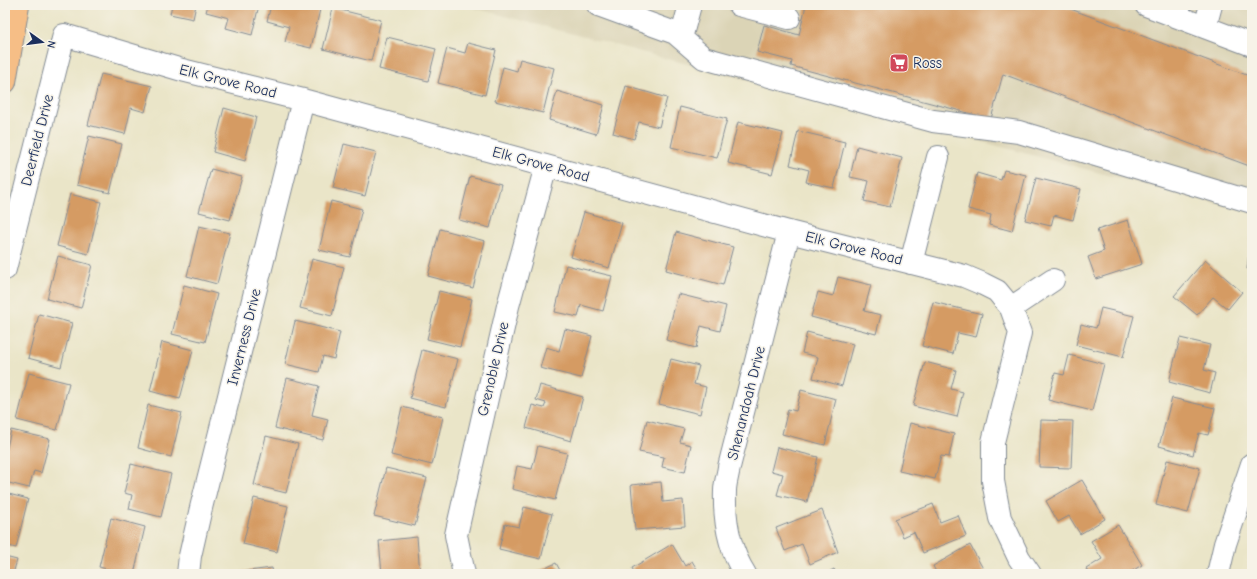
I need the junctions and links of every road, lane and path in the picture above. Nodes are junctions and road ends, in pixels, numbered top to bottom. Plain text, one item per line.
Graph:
1 (6, 5) edge
2 (18, 5) edge
3 (598, 5) edge
4 (690, 5) edge
5 (739, 5) edge
6 (1146, 5) edge
7 (1211, 5) edge
8 (5, 9) edge
9 (789, 18) dead end
10 (1205, 27) junction
11 (64, 36) joint
12 (681, 38) junction
13 (1252, 45) edge
14 (5, 82) edge
15 (303, 100) junction
16 (938, 157) dead end
17 (546, 166) junction
18 (1252, 202) edge
19 (789, 232) junction
20 (911, 263) junction
21 (5, 269) edge
22 (1053, 280) dead end
23 (1011, 308) junction
24 (1252, 464) edge
25 (188, 574) edge
26 (464, 574) edge
27 (744, 574) edge
28 (1030, 574) edge
29 (1218, 574) edge

1 - 8 main road
2 - 14 main road
3 - 12 street
4 - 12 street
5 - 9 street
6 - 10 street
7 - 10 street
10 - 13 street
11 - 15 street, Elk Grove Road
11 - 21 street, Deerfield Drive
12 - 18 street
15 - 17 street, Elk Grove Road
15 - 25 street, Inverness Drive
16 - 20 street
17 - 19 street, Elk Grove Road
17 - 26 street, Grenoble Drive
19 - 20 street, Elk Grove Road
19 - 27 street, Shenandoah Drive
20 - 23 street, Elk Grove Road
22 - 23 street
23 - 28 street, Elk Grove Road
24 - 29 street

